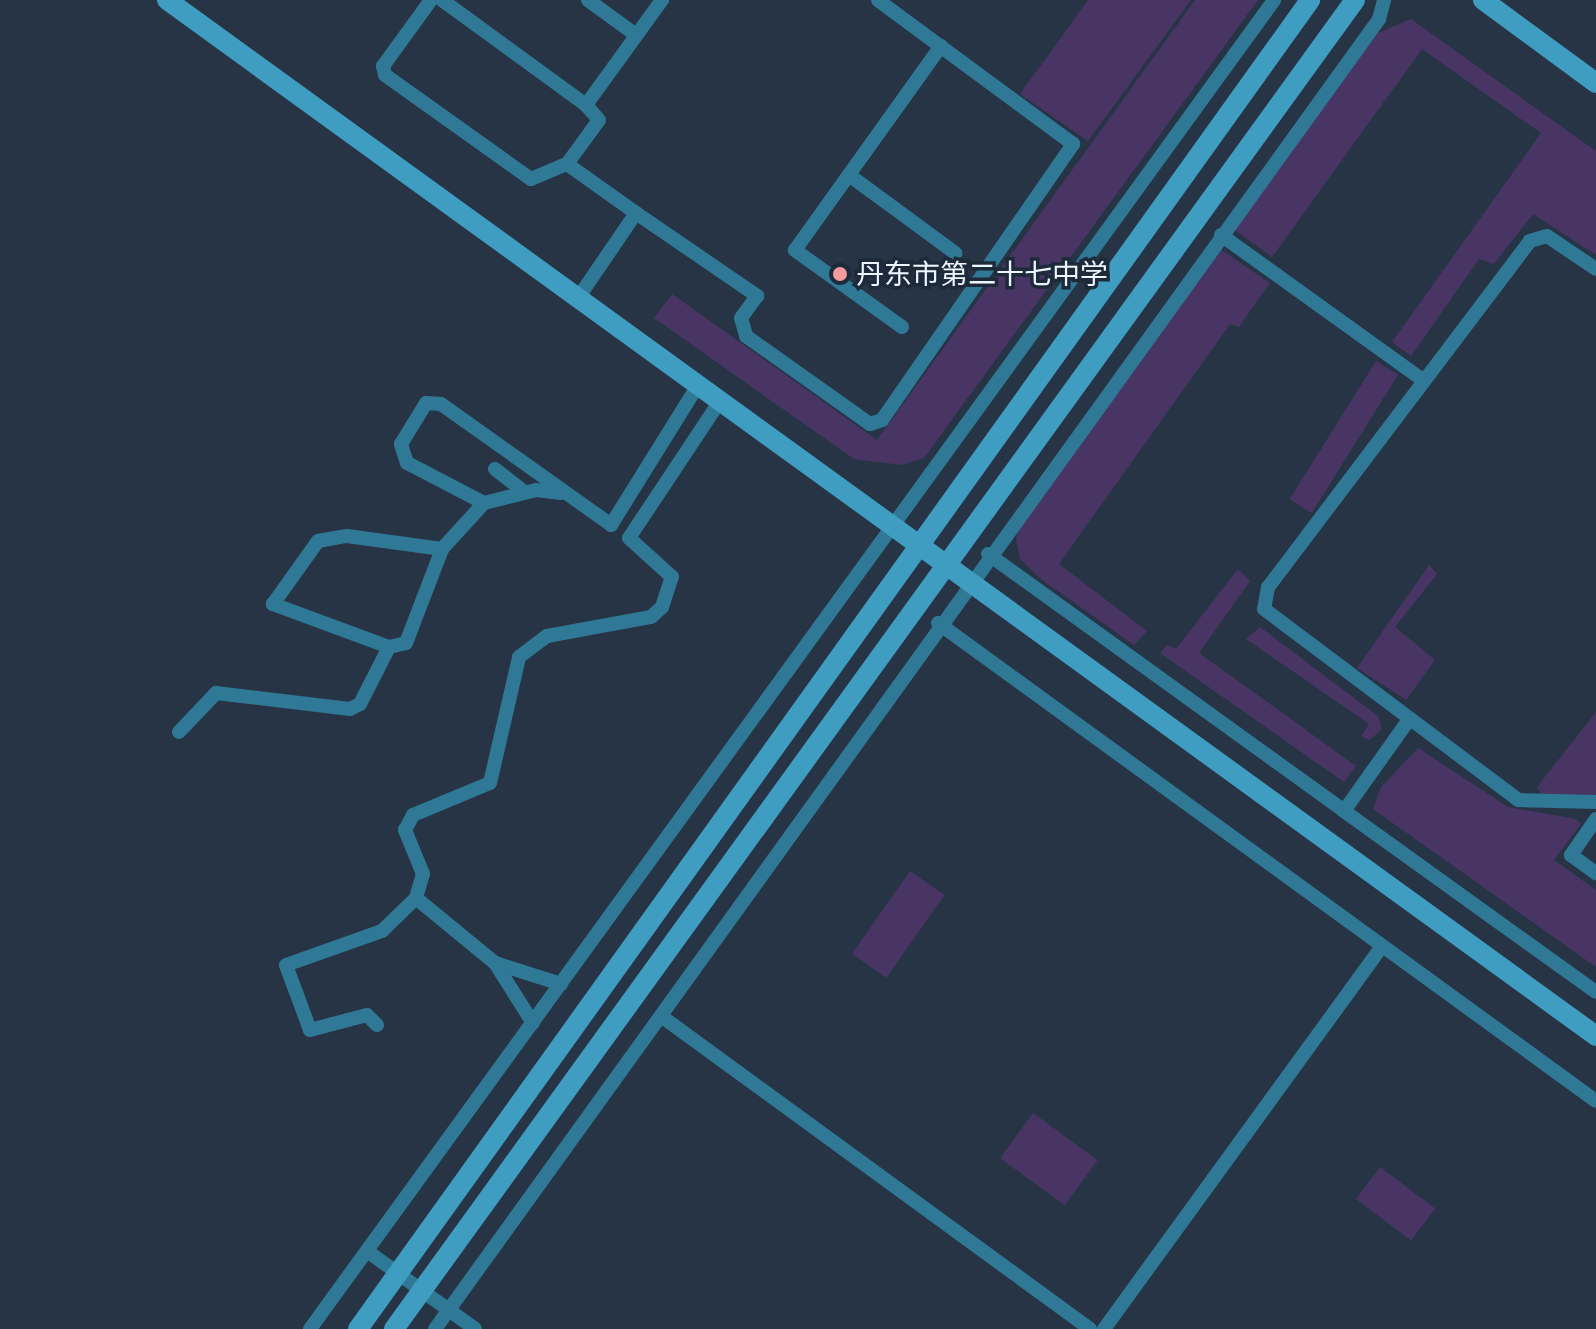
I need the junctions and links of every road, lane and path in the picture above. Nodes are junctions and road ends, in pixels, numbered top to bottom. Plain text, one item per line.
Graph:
1 (167, 0) edge
2 (431, 0) edge
3 (442, 0) edge
4 (588, 0) edge
5 (662, 0) edge
6 (878, 0) edge
7 (1274, 0) edge
8 (1310, 0) edge
9 (1355, 0) edge
10 (1384, 0) edge
11 (1483, 0) edge
12 (636, 35) junction
13 (941, 46) junction
14 (1596, 83) edge
15 (586, 105) junction
16 (567, 164) junction
17 (849, 175) junction
18 (636, 213) junction
19 (1221, 235) junction
20 (955, 253) dead end
21 (1596, 269) edge
22 (578, 298) junction
23 (902, 327) dead end
24 (1424, 381) junction
25 (698, 385) junction
26 (720, 401) junction
27 (495, 469) dead end
28 (524, 492) junction
29 (566, 493) junction
30 (484, 503) junction
31 (611, 525) junction
32 (895, 527) junction
33 (629, 538) junction
34 (920, 546) junction
35 (442, 549) junction
36 (988, 554) junction
37 (947, 565) junction
38 (968, 580) junction
39 (938, 623) junction
40 (389, 647) junction
41 (1408, 721) junction
42 (179, 732) dead end
43 (1596, 802) edge
44 (1344, 811) junction
45 (1596, 819) edge
46 (1596, 873) edge
47 (416, 898) junction
48 (1381, 948) junction
49 (495, 963) junction
50 (561, 984) junction
51 (1596, 992) edge
52 (661, 1016) junction
53 (533, 1023) junction
54 (377, 1025) dead end
55 (1596, 1036) edge
56 (1596, 1101) edge
57 (367, 1251) junction
58 (398, 1274) junction
59 (421, 1291) junction
60 (449, 1311) junction
61 (310, 1329) edge
62 (358, 1329) edge
63 (394, 1329) edge
64 (435, 1329) edge
65 (475, 1329) edge
66 (1090, 1329) edge
67 (1104, 1329) edge

1 - 22 main road
2 - 16 street
3 - 15 street
4 - 12 street
5 - 12 street
6 - 13 street
7 - 32 street
8 - 34 main road
9 - 37 main road
10 - 19 street
11 - 14 main road
12 - 15 street
13 - 17 street
13 - 18 street
15 - 16 street
16 - 18 street
17 - 20 street
17 - 23 street
18 - 22 street
19 - 24 street
19 - 36 street
21 - 24 street
22 - 25 main road
24 - 41 street
25 - 26 main road
25 - 31 street
26 - 32 main road
26 - 33 street
27 - 28 street
28 - 29 street
28 - 30 street
29 - 30 street
29 - 31 street
30 - 35 street
31 - 33 street
32 - 34 main road
32 - 50 street
33 - 47 street
34 - 37 main road
34 - 58 main road
35 - 40 street
35 - 40 street
36 - 38 street
36 - 44 street
37 - 38 main road
37 - 59 main road
38 - 39 street
38 - 55 main road
39 - 48 street
39 - 52 street
40 - 42 street
41 - 43 street
41 - 44 street
44 - 51 street
45 - 46 street
47 - 49 street
47 - 54 street
48 - 56 street
48 - 67 street
49 - 50 street
49 - 53 street
50 - 53 street
52 - 60 street
52 - 66 street
53 - 57 street
57 - 58 street
57 - 61 street
58 - 59 street
58 - 62 main road
59 - 60 street
59 - 63 main road
60 - 64 street
60 - 65 street

